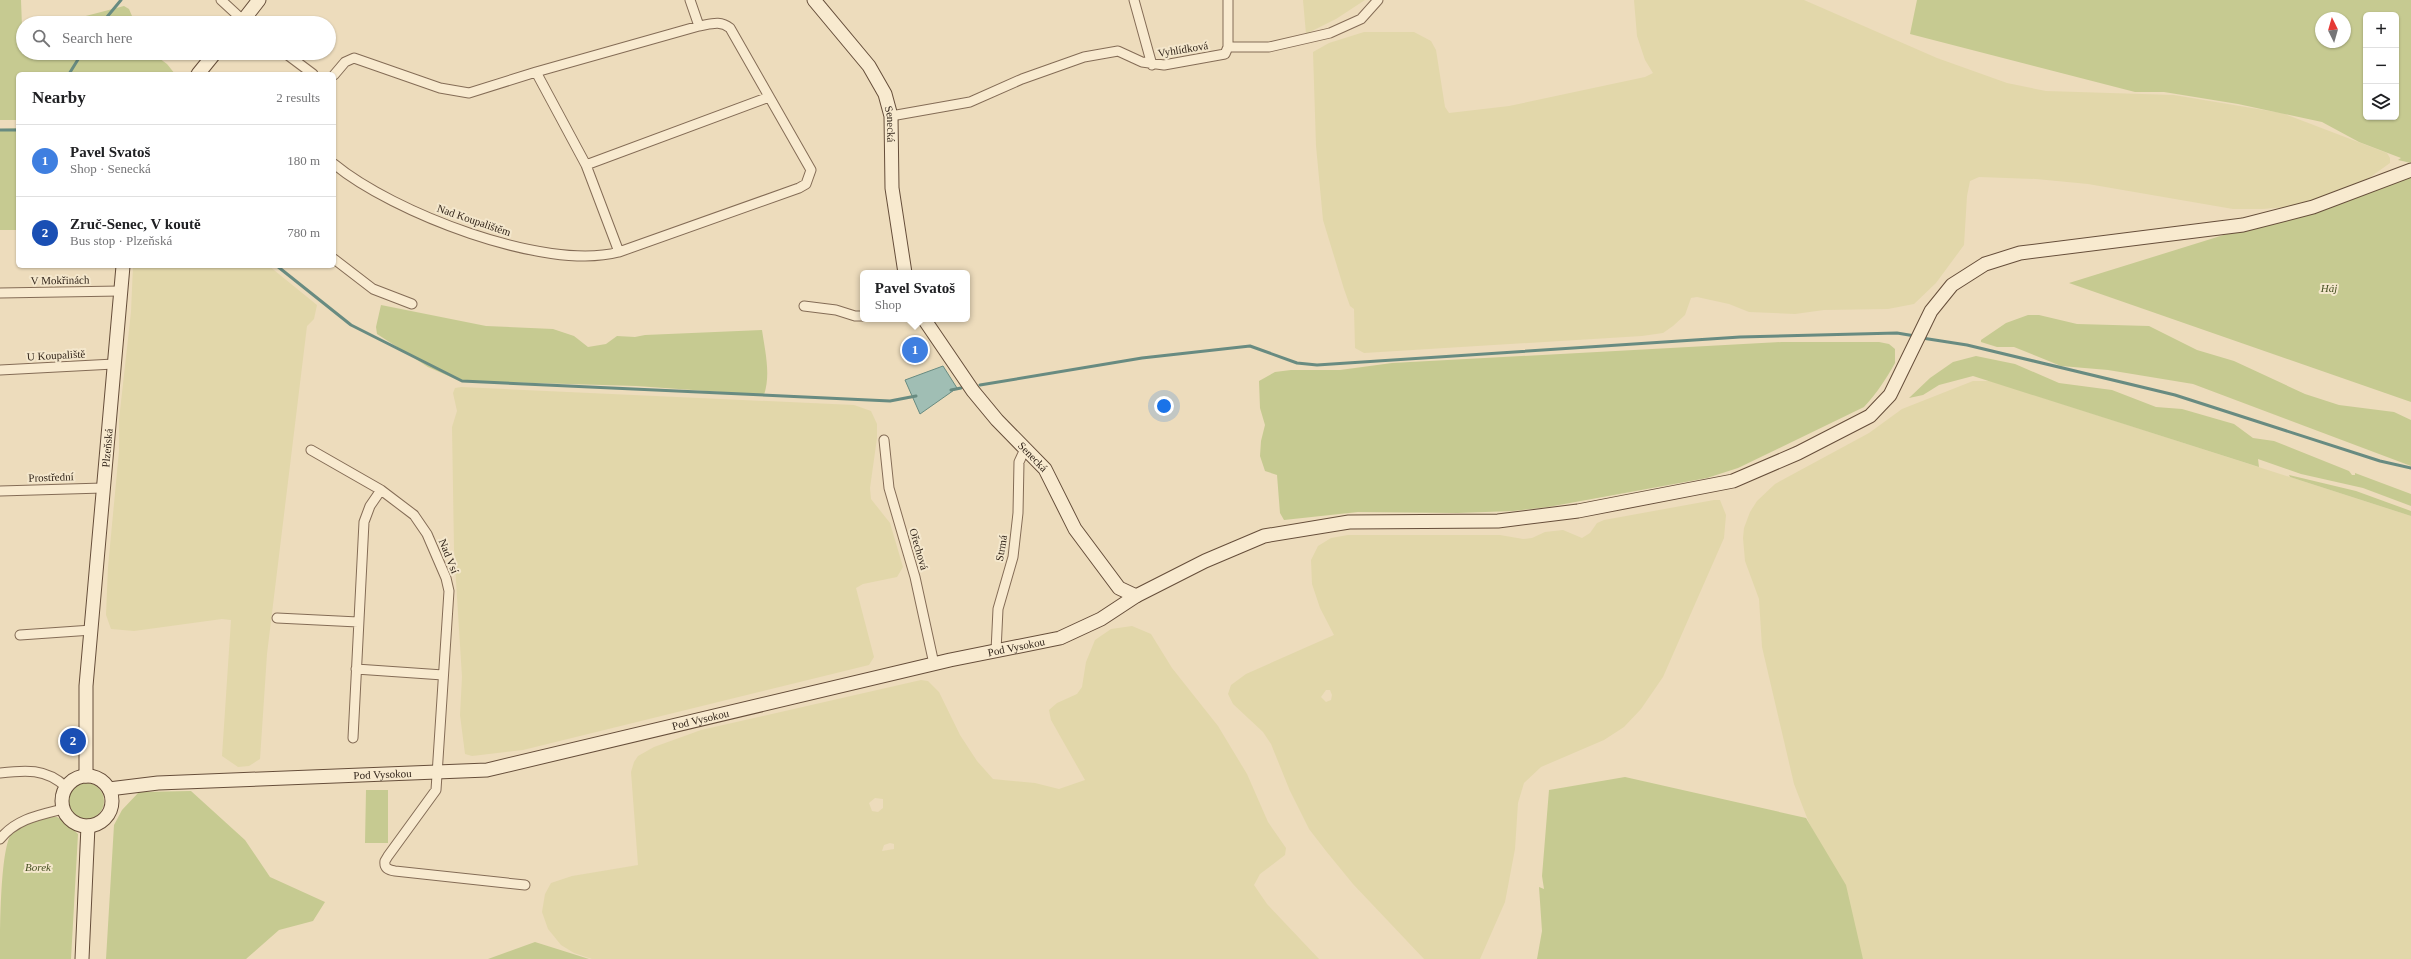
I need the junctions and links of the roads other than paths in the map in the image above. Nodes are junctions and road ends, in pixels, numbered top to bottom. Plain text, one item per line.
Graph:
1 (221, 0) edge
2 (259, 0) edge
3 (690, 0) edge
4 (814, 0) edge
5 (1134, 0) edge
6 (1228, 0) edge
7 (1378, 0) edge
8 (237, 16) edge
9 (247, 16) edge
10 (699, 26) junction
11 (1228, 47) junction
12 (209, 60) edge
13 (294, 60) edge
14 (1152, 65) junction
15 (200, 72) edge
16 (310, 72) edge
17 (536, 72) junction
18 (336, 73) edge
19 (770, 97) junction
20 (891, 116) junction
21 (336, 165) edge
22 (586, 165) junction
23 (2411, 170) edge
24 (619, 252) junction
25 (336, 261) edge
26 (123, 268) edge
27 (905, 270) edge
28 (120, 291) junction
29 (0, 293) edge
30 (412, 304) dead end
31 (804, 306) dead end
32 (860, 316) edge
33 (926, 322) edge
34 (114, 364) junction
35 (0, 370) edge
36 (884, 440) dead end
37 (1025, 449) junction
38 (311, 450) dead end
39 (104, 488) junction
40 (381, 490) junction
41 (0, 491) edge
42 (1136, 596) junction
43 (278, 618) dead end
44 (358, 622) junction
45 (92, 630) junction
46 (20, 635) dead end
47 (996, 651) junction
48 (934, 664) junction
49 (356, 669) junction
50 (443, 675) junction
51 (352, 738) dead end
52 (438, 773) junction
53 (0, 774) edge
54 (86, 776) junction
55 (66, 787) junction
56 (109, 789) junction
57 (63, 809) junction
58 (88, 826) junction
59 (0, 839) edge
60 (525, 885) dead end
61 (82, 959) edge

1 - 8 street
2 - 9 street
3 - 10 street
4 - 20 street, Senecká
5 - 14 street
6 - 11 street
7 - 11 street
10 - 17 street, Nad Koupalištěm
10 - 19 street, Nad Koupalištěm
11 - 14 street, Vyhlídková
12 - 15 street
13 - 16 street
14 - 20 street, Vyhlídková
17 - 18 street, Nad Koupalištěm
17 - 22 street
19 - 22 street
19 - 24 street, Nad Koupalištěm
20 - 27 street, Senecká
21 - 24 street, Nad Koupalištěm
22 - 24 street
23 - 42 street, Pod Vysokou
25 - 30 street
26 - 28 street, Plzeňská
28 - 29 street, V Mokřinách
28 - 34 street, Plzeňská
31 - 32 street
33 - 37 street, Senecká
34 - 35 street, U Koupaliště
34 - 39 street, Plzeňská
36 - 48 street, Ořechová
37 - 42 street, Senecká
37 - 47 street, Strmá
38 - 40 street, Nad Vsí
39 - 41 street, Prostřední
39 - 45 street, Plzeňská
40 - 44 street
40 - 50 street, Nad Vsí
42 - 47 street, Pod Vysokou
43 - 44 street
44 - 49 street
45 - 46 street
45 - 54 street, Plzeňská
47 - 48 street, Pod Vysokou
48 - 52 street, Pod Vysokou
49 - 50 street
49 - 51 street
50 - 52 street, Nad Vsí
52 - 56 street, Pod Vysokou
52 - 60 street, Nad Vsí
53 - 55 street
54 - 55 street
54 - 56 street
55 - 57 street
56 - 58 street
57 - 58 street
57 - 59 street
58 - 61 street

